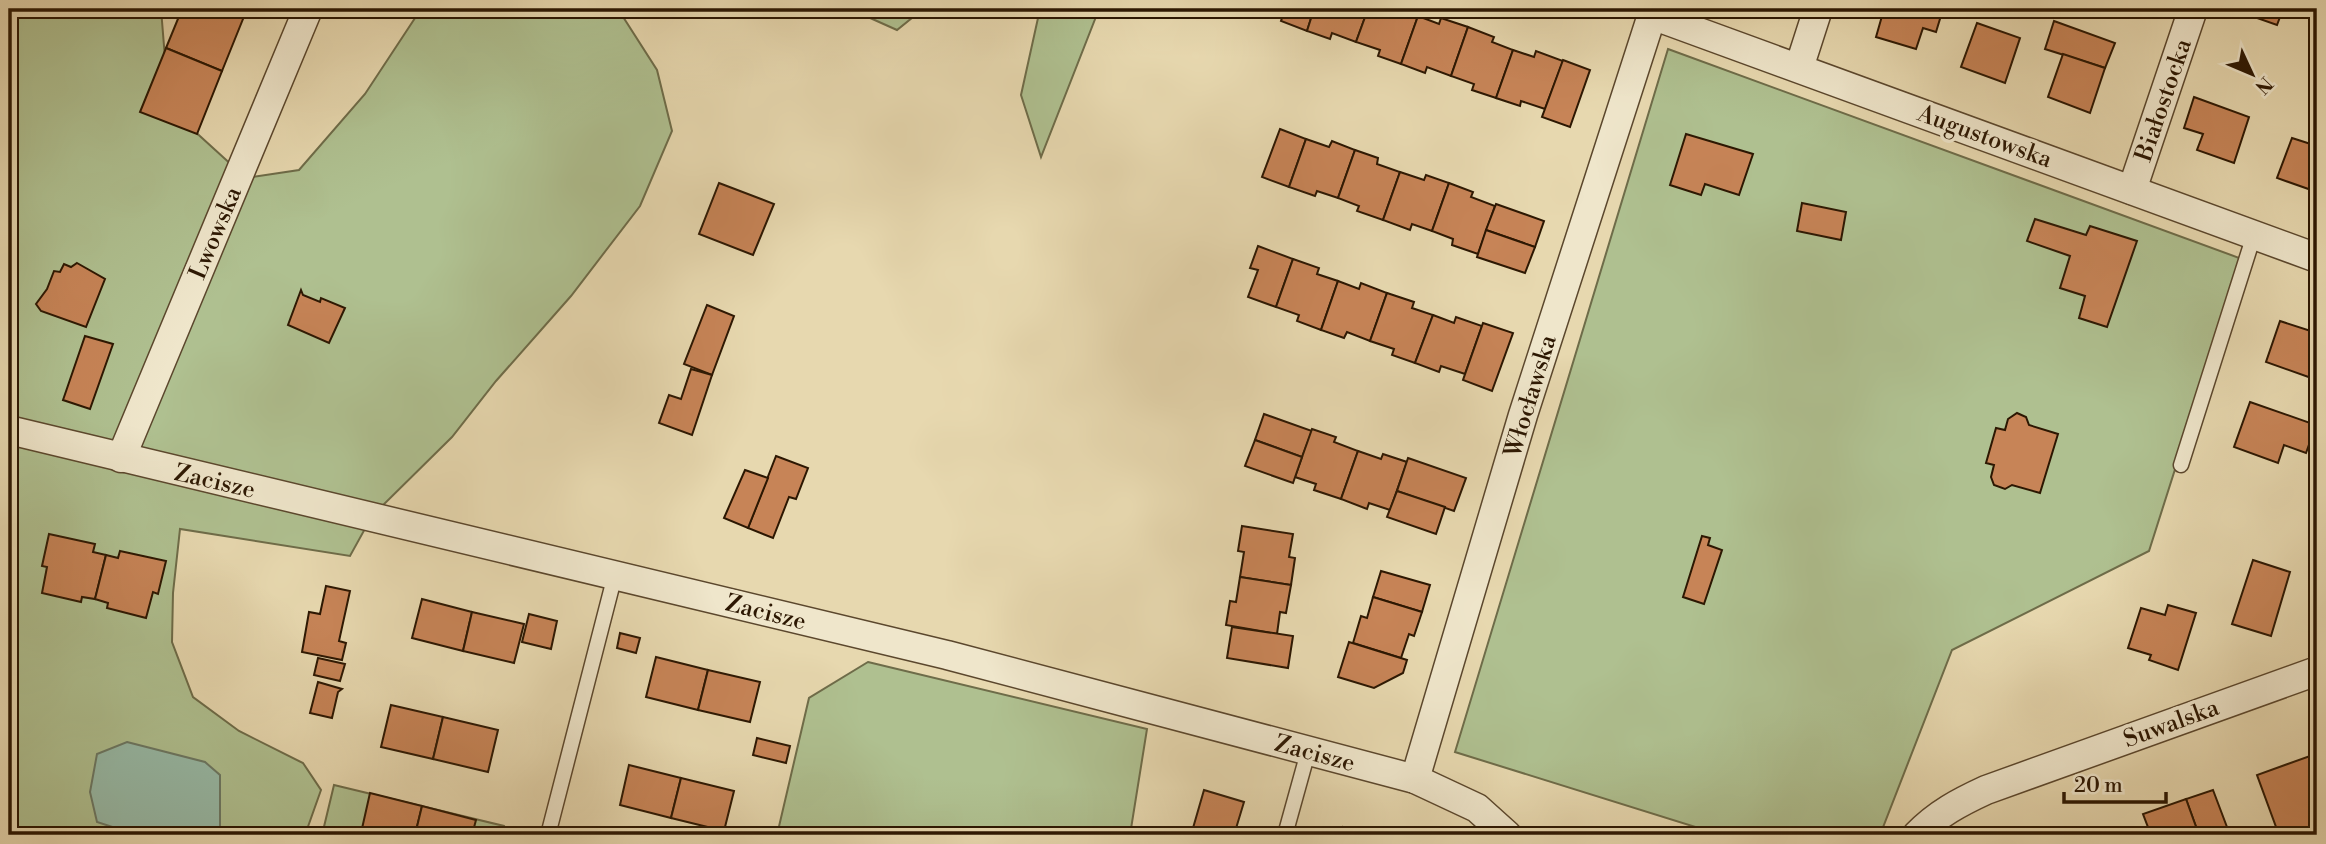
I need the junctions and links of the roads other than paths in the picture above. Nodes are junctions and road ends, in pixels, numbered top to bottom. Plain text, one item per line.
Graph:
1 (308, 9) edge
2 (1818, 9) edge
3 (2193, 9) edge
4 (1652, 15) joint
5 (1799, 68) junction
6 (2132, 190) junction
7 (2254, 235) junction
8 (2317, 258) edge
9 (9, 430) edge
10 (121, 458) junction
11 (2181, 465) dead end
12 (615, 575) junction
13 (2317, 671) edge
14 (1308, 752) junction
15 (1415, 779) junction
16 (548, 835) edge
17 (1285, 835) edge
18 (1507, 835) edge
19 (1917, 835) edge

1 - 10 street, Lwowska
2 - 5 street
3 - 6 street, Białostocka
4 - 5 street, Augustowska
4 - 15 street, Włocławska
5 - 6 street, Augustowska
6 - 7 street, Augustowska
7 - 8 street, Augustowska
7 - 11 lane
9 - 10 street, Zacisze
10 - 12 street, Zacisze
12 - 14 street, Zacisze
12 - 16 lane
13 - 19 street, Suwalska
14 - 15 street, Zacisze
14 - 17 lane
15 - 18 street, Zacisze

